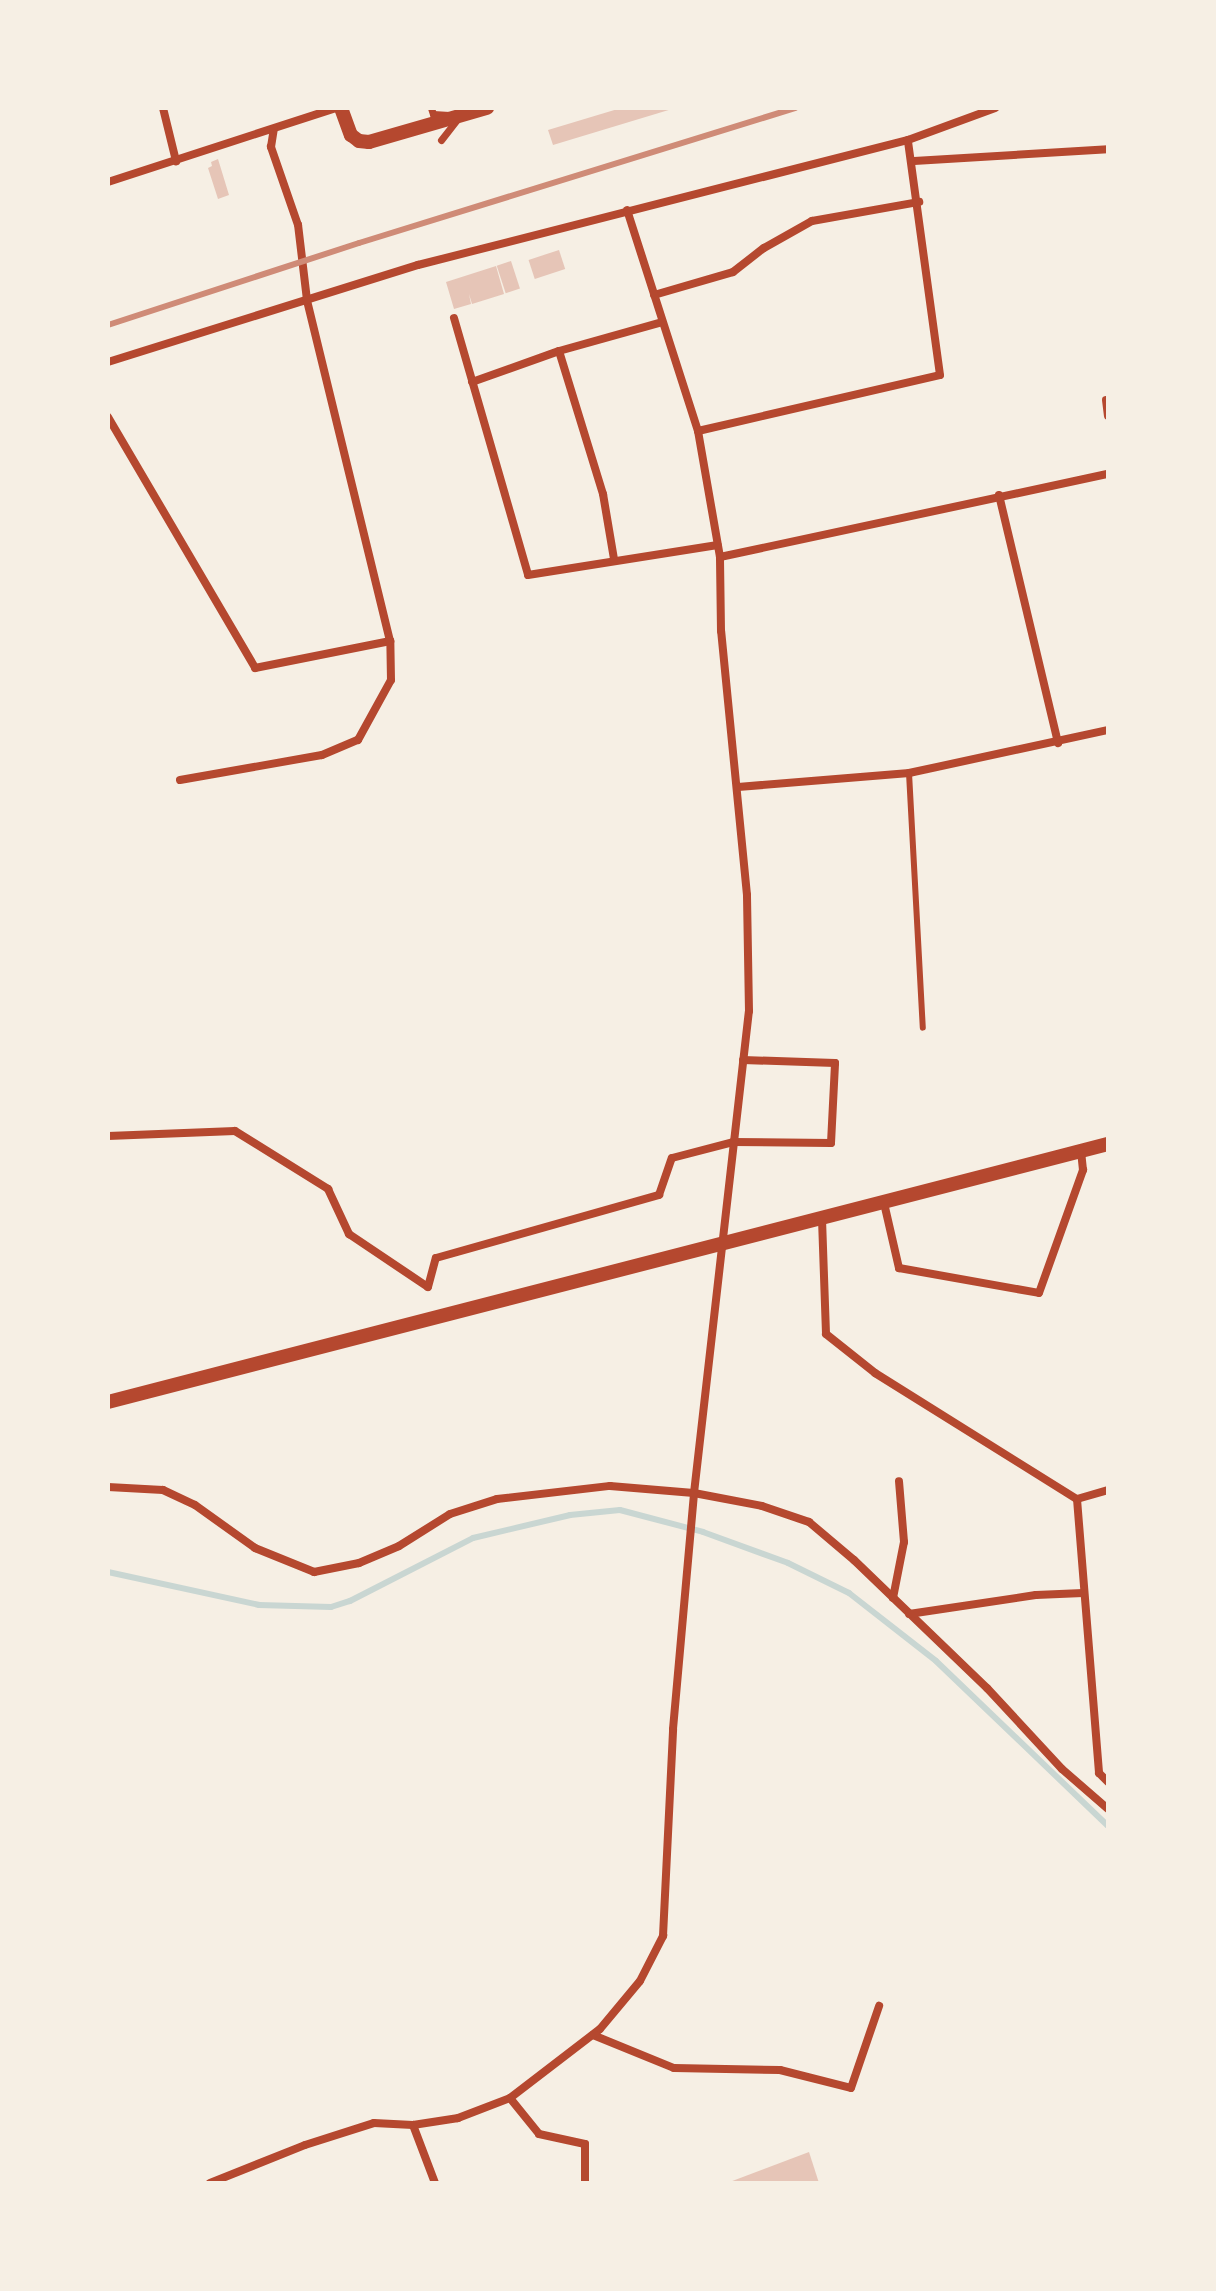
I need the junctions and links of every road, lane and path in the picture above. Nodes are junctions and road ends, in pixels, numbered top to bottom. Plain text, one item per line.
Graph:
1 (163, 108) edge
2 (338, 108) edge
3 (487, 108) edge
4 (995, 108) edge
5 (432, 111) edge
6 (456, 112) edge
7 (274, 129) junction
8 (441, 140) dead end
9 (908, 140) junction
10 (1108, 149) edge
11 (176, 161) junction
12 (914, 161) junction
13 (108, 182) edge
14 (919, 202) junction
15 (627, 210) junction
16 (654, 295) junction
17 (307, 300) junction
18 (454, 318) dead end
19 (662, 322) junction
20 (559, 351) junction
21 (108, 362) edge
22 (472, 382) junction
23 (1106, 400) edge
24 (1108, 416) edge
25 (108, 417) edge
26 (698, 431) junction
27 (1108, 474) edge
28 (999, 495) junction
29 (718, 545) junction
30 (720, 557) junction
31 (614, 559) junction
32 (390, 641) junction
33 (1108, 730) edge
34 (1058, 743) junction
35 (909, 773) junction
36 (180, 780) dead end
37 (738, 787) junction
38 (923, 1028) dead end
39 (743, 1060) junction
40 (108, 1136) edge
41 (733, 1142) junction
42 (1108, 1144) edge
43 (1081, 1150) junction
44 (884, 1203) junction
45 (822, 1219) junction
46 (720, 1244) junction
47 (108, 1402) edge
48 (899, 1481) dead end
49 (108, 1487) edge
50 (1108, 1490) edge
51 (694, 1493) junction
52 (1077, 1499) junction
53 (1083, 1593) junction
54 (893, 1598) junction
55 (909, 1614) junction
56 (1108, 1782) edge
57 (1108, 1809) edge
58 (879, 2006) dead end
59 (593, 2035) junction
60 (510, 2098) junction
61 (413, 2125) junction
62 (210, 2183) edge
63 (435, 2183) edge
64 (585, 2183) edge

1 - 11 street
2 - 6 street
2 - 7 street
3 - 6 street
4 - 9 street
5 - 6 street
6 - 8 street
7 - 11 street
7 - 17 street
9 - 12 street
9 - 15 street
10 - 12 street
11 - 13 street
12 - 14 street
14 - 16 street
14 - 26 street
15 - 16 street
15 - 17 street
16 - 19 street
17 - 21 street
17 - 32 street
18 - 22 street
19 - 20 street
19 - 26 street
20 - 22 street
20 - 31 street
22 - 31 street
23 - 24 street
25 - 32 street
26 - 29 street
27 - 28 street
28 - 30 street
28 - 34 street
29 - 30 street
29 - 31 street
30 - 37 street
32 - 36 street
33 - 34 street
34 - 35 street
35 - 37 street
35 - 38 lane
37 - 39 street
39 - 41 street
39 - 41 street
40 - 41 street
41 - 46 street
42 - 43 street
43 - 44 street
43 - 44 street
44 - 45 street
45 - 46 street
45 - 52 street
46 - 47 street
46 - 51 street
48 - 54 street
49 - 51 street
50 - 52 street
51 - 54 street
51 - 59 street
52 - 53 street
53 - 55 street
53 - 56 street
54 - 55 street
55 - 57 street
58 - 59 street
59 - 60 street
60 - 61 street
60 - 64 street
61 - 62 street
61 - 63 street

